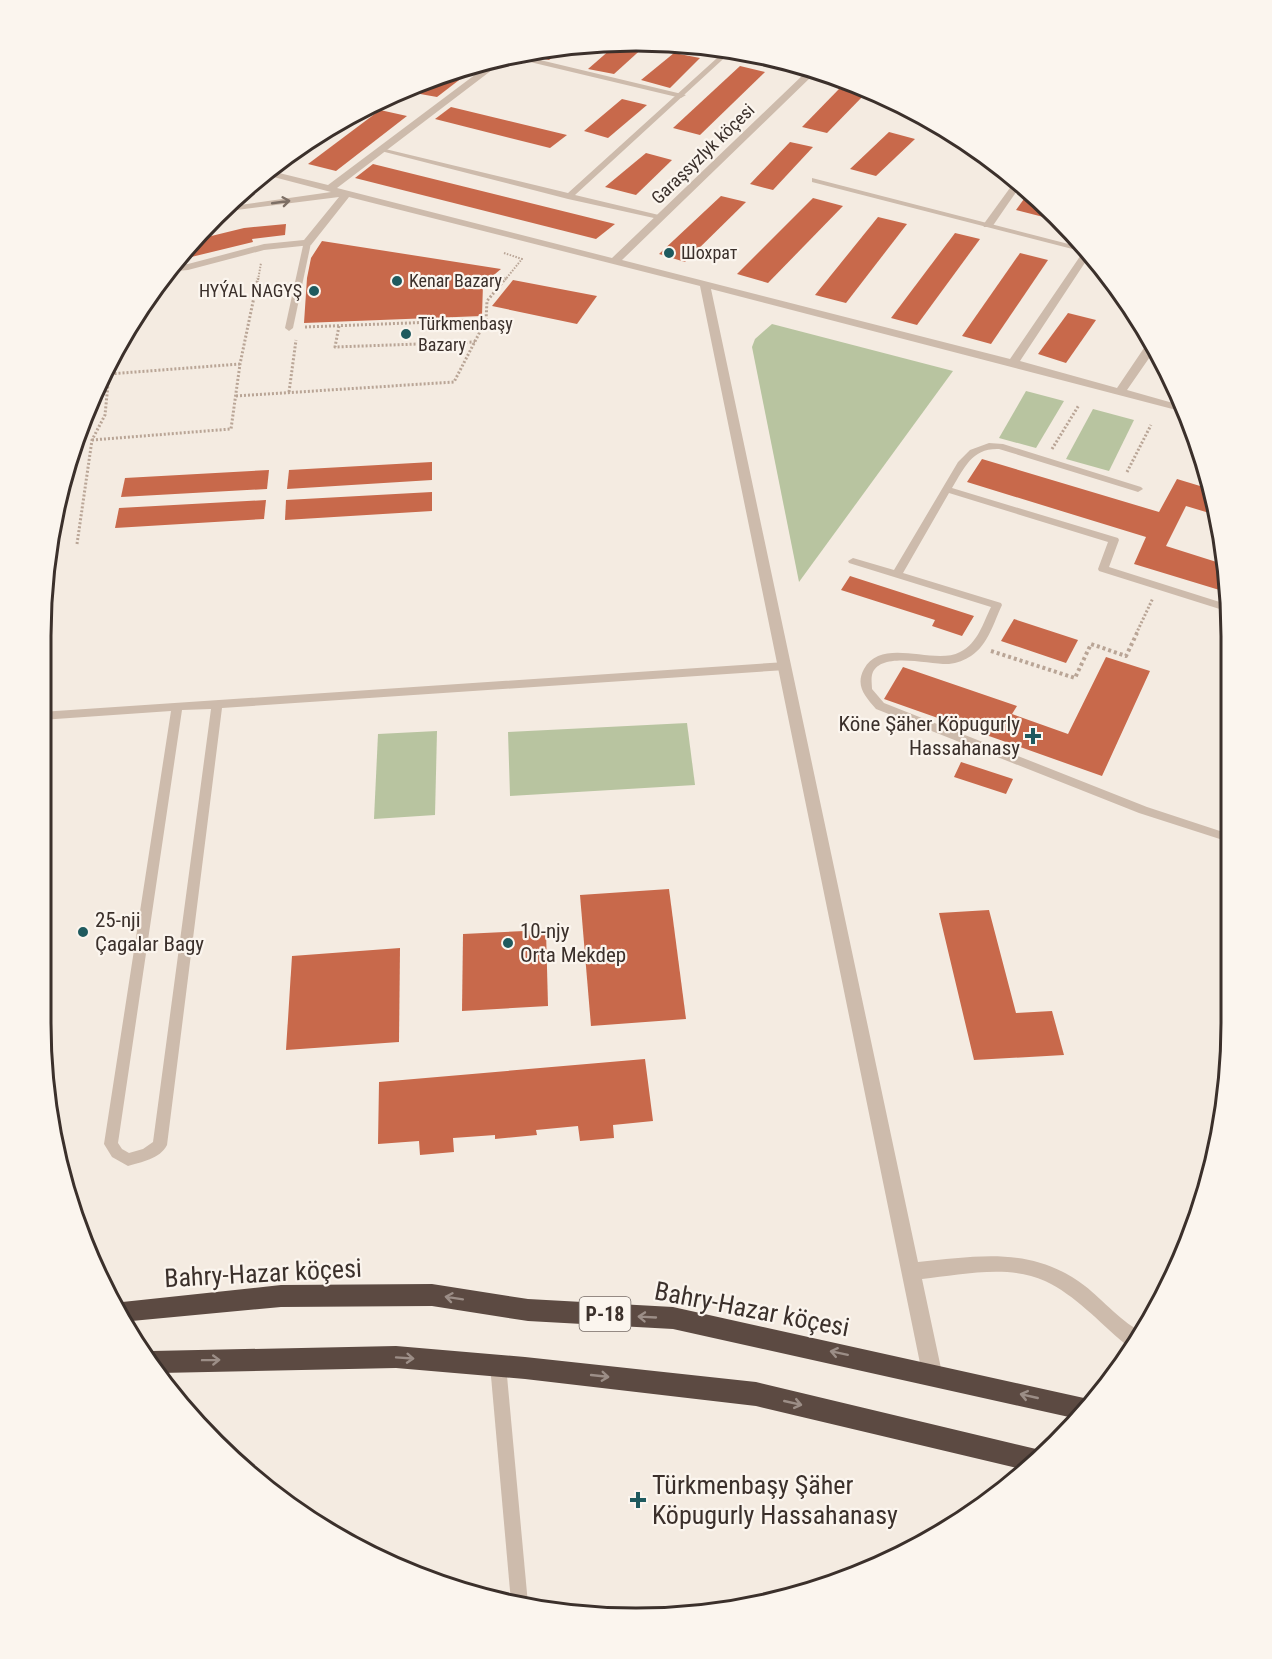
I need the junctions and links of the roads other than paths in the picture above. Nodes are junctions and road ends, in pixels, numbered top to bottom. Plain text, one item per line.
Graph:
1 (722, 58) edge
2 (529, 61) edge
3 (489, 70) edge
4 (807, 77) edge
5 (681, 95) junction
6 (381, 150) junction
7 (276, 175) edge
8 (815, 180) dead end
9 (329, 189) junction
10 (1014, 189) edge
11 (347, 193) junction
12 (568, 197) junction
13 (237, 208) edge
14 (660, 218) junction
15 (988, 225) junction
16 (307, 243) junction
17 (1074, 248) edge
18 (1082, 258) edge
19 (615, 261) junction
20 (182, 268) edge
21 (705, 286) junction
22 (293, 327) road end
23 (1147, 351) edge
24 (1013, 363) junction
25 (1120, 392) junction
26 (1174, 407) edge
27 (946, 489) junction
28 (1138, 489) dead end
29 (853, 561) dead end
30 (897, 574) junction
31 (1220, 606) edge
32 (786, 666) junction
33 (218, 704) junction
34 (177, 707) junction
35 (51, 715) edge
36 (1221, 835) edge
37 (911, 1271) junction
38 (126, 1311) edge
39 (1130, 1336) edge
40 (160, 1362) edge
41 (498, 1365) junction
42 (932, 1373) junction
43 (1078, 1407) edge
44 (1027, 1459) edge
45 (519, 1596) edge

1 - 5 lane
2 - 5 street
3 - 6 street
4 - 14 street, Garaşsyzlyk köçesi
5 - 12 lane
6 - 9 street
6 - 12 lane
7 - 9 street
8 - 15 lane
9 - 11 street
10 - 15 street
13 -> 11 street
11 - 16 street
11 - 19 street
12 - 14 lane
14 - 19 street, Garaşsyzlyk köçesi
15 - 17 lane
16 - 20 street
16 - 22 lane
18 - 24 street
19 - 21 street
21 - 24 street
21 - 32 street
23 - 25 street
24 - 25 street
25 - 26 street
27 - 28 lane
27 - 30 lane
27 - 31 lane
29 - 30 lane
30 - 36 lane
32 - 33 lane
32 - 37 street
33 - 34 lane
33 - 34 lane
34 - 35 lane
37 - 39 street
37 - 42 street
42 -> 38 highway, Bahry-Hazar köçesi / P-18
40 -> 41 highway
41 -> 44 highway
41 - 45 lane
43 -> 42 highway, Bahry-Hazar köçesi / P-18

